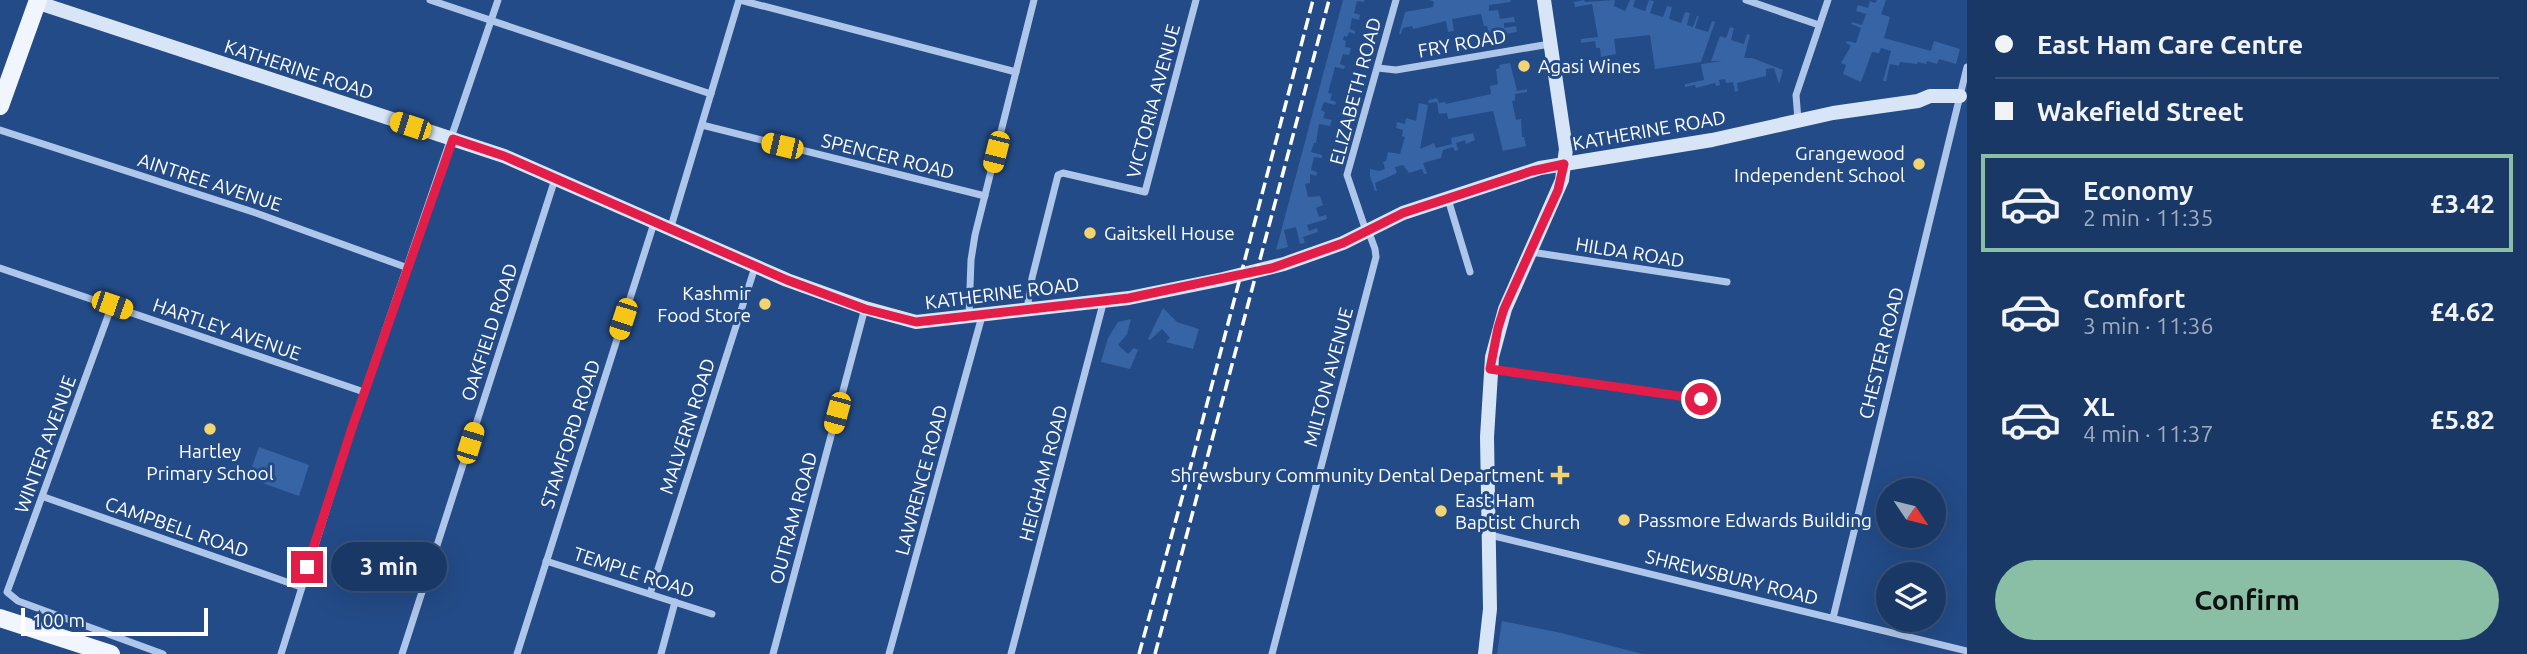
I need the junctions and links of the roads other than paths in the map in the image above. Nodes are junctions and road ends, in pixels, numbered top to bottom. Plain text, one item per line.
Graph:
1 (430, 0) edge
2 (498, 0) edge
3 (739, 0) edge
4 (1034, 0) edge
5 (1196, 0) edge
6 (1396, 0) edge
7 (1544, 0) edge
8 (1745, 0) edge
9 (1828, 0) edge
10 (37, 1) edge
11 (491, 20) junction
12 (1819, 25) junction
13 (1550, 44) junction
14 (1967, 66) edge
15 (1378, 68) junction
16 (6, 72) edge
17 (1016, 72) junction
18 (711, 94) junction
19 (1963, 95) edge
20 (0, 106) edge
21 (1798, 120) junction
22 (702, 125) junction
23 (0, 130) edge
24 (453, 139) junction
25 (1564, 164) junction
26 (555, 179) junction
27 (985, 196) junction
28 (1447, 198) junction
29 (654, 223) junction
30 (670, 230) junction
31 (1367, 230) junction
32 (1529, 251) junction
33 (755, 267) junction
34 (0, 268) edge
35 (408, 268) junction
36 (1470, 272) dead end
37 (1727, 282) dead end
38 (1104, 300) junction
39 (112, 305) junction
40 (865, 309) junction
41 (1027, 311) junction
42 (976, 315) junction
43 (1490, 369) junction
44 (364, 392) junction
45 (1701, 399) dead end
46 (44, 497) junction
47 (1490, 535) junction
48 (546, 561) junction
49 (301, 587) junction
50 (650, 594) junction
51 (675, 602) junction
52 (712, 614) dead end
53 (0, 618) edge
54 (1833, 618) junction
55 (1967, 651) edge
56 (110, 654) edge
57 (163, 654) edge
58 (281, 654) edge
59 (402, 654) edge
60 (517, 654) edge
61 (661, 654) edge
62 (773, 654) edge
63 (889, 654) edge
64 (1011, 654) edge
65 (1272, 654) edge
66 (1485, 654) edge

1 - 11 street
2 - 11 street
3 - 17 street
3 - 18 street
4 - 17 street, LAWRENCE ROAD
5 - 41 street, VICTORIA AVENUE
6 - 15 street, ELIZABETH ROAD
7 - 13 main road
8 - 12 street
9 - 12 street
10 - 16 main road
10 - 24 main road, KATHERINE ROAD
11 - 18 street
11 - 24 street
12 - 21 street
13 - 15 street, FRY ROAD
13 - 25 main road
14 - 19 street, CHESTER ROAD
15 - 31 street, ELIZABETH ROAD
16 - 20 main road
17 - 27 street, LAWRENCE ROAD
18 - 22 street
19 - 21 main road, KATHERINE ROAD
19 - 54 street, CHESTER ROAD
21 - 25 main road, KATHERINE ROAD
22 - 27 street, SPENCER ROAD
22 - 30 street
23 - 35 street, AINTREE AVENUE
24 - 26 main road, KATHERINE ROAD
24 - 35 street
25 - 28 main road, KATHERINE ROAD
25 - 32 main road
26 - 29 main road, KATHERINE ROAD
26 - 59 street, OAKFIELD ROAD
27 - 42 street, LAWRENCE ROAD
28 - 31 main road, KATHERINE ROAD
28 - 36 street
29 - 30 main road, KATHERINE ROAD
29 - 48 street, STAMFORD ROAD
30 - 33 main road, KATHERINE ROAD
31 - 38 main road, KATHERINE ROAD
31 - 65 street, MILTON AVENUE
32 - 37 street, HILDA ROAD
32 - 43 main road
33 - 40 main road, KATHERINE ROAD
33 - 50 street, MALVERN ROAD
34 - 39 street, HARTLEY AVENUE
35 - 44 street
38 - 41 main road, KATHERINE ROAD
38 - 64 street, HEIGHAM ROAD
39 - 44 street, HARTLEY AVENUE
39 - 46 street, WINTER AVENUE
40 - 42 main road, KATHERINE ROAD
40 - 62 street, OUTRAM ROAD
41 - 42 main road, KATHERINE ROAD
42 - 63 street, LAWRENCE ROAD
43 - 45 street
43 - 47 main road
44 - 49 street
46 - 49 street, CAMPBELL ROAD
46 - 57 street, WINTER AVENUE
47 - 54 street, SHREWSBURY ROAD
47 - 66 main road
48 - 50 street, TEMPLE ROAD
48 - 60 street, STAMFORD ROAD
49 - 58 street
50 - 51 street, TEMPLE ROAD
51 - 52 street, TEMPLE ROAD
51 - 61 street
53 - 56 main road
54 - 55 street, SHREWSBURY ROAD

